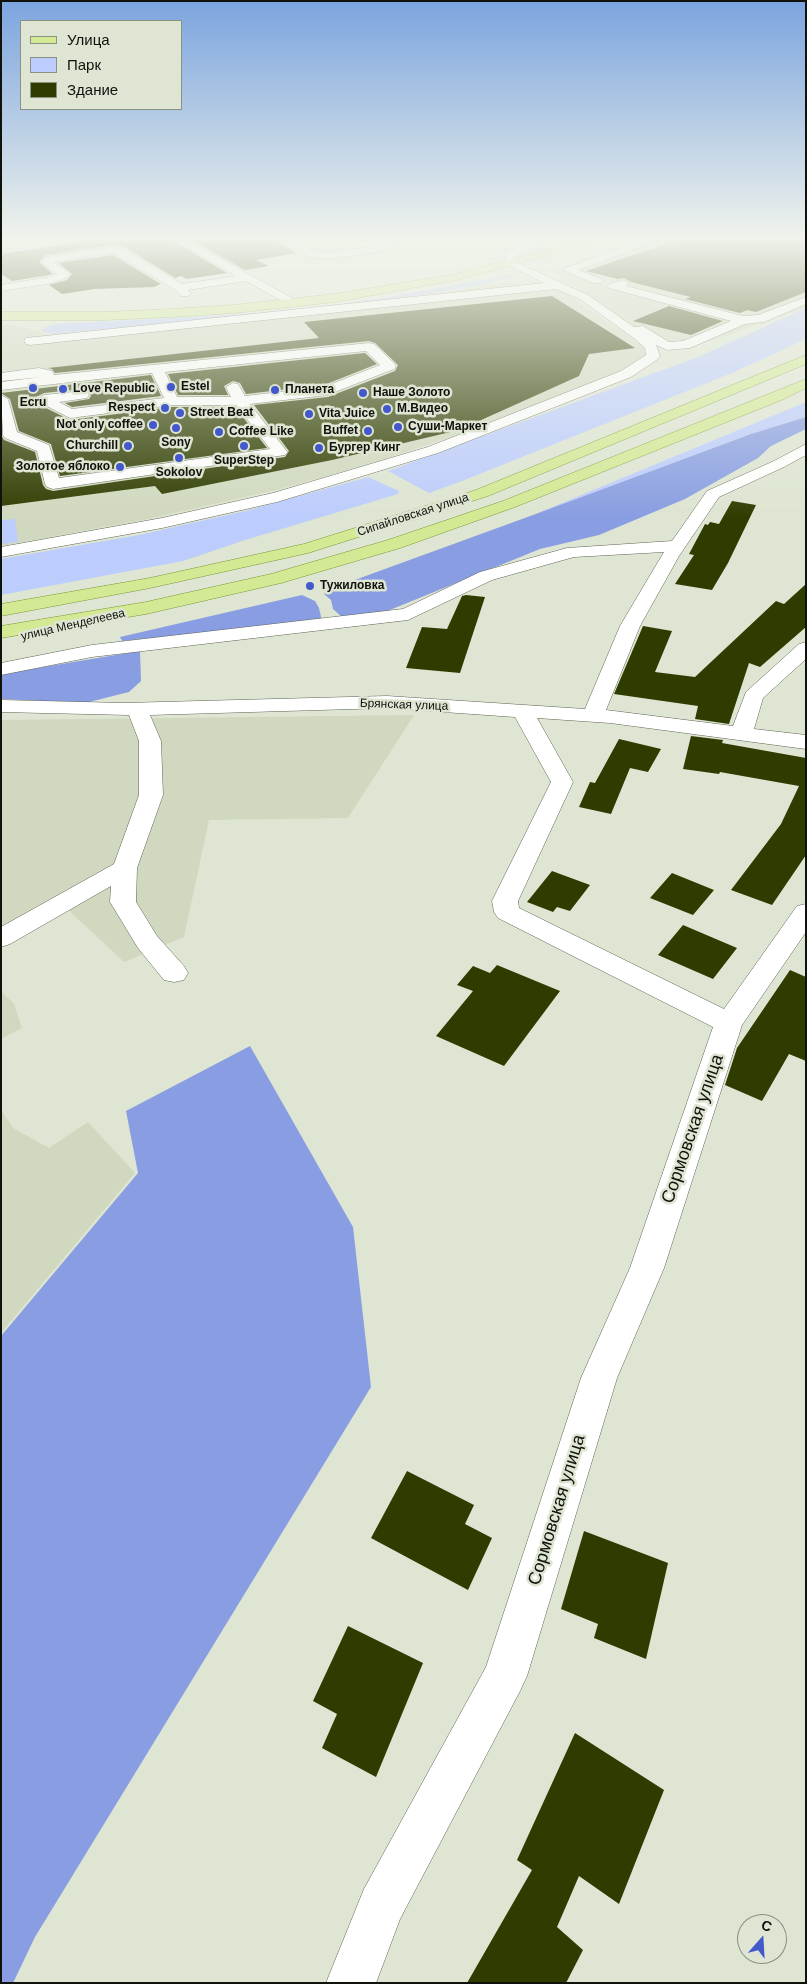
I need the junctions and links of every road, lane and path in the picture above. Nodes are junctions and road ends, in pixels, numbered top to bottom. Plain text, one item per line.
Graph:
1 (40, 333) edge
2 (160, 333) edge
3 (187, 333) edge
4 (634, 333) edge
5 (645, 333) edge
6 (715, 333) edge
7 (729, 333) edge
8 (31, 348) junction
9 (653, 356) junction
10 (806, 359) edge
11 (220, 362) junction
12 (157, 369) junction
13 (87, 376) junction
14 (1, 377) edge
15 (50, 380) junction
16 (806, 383) edge
17 (1, 386) edge
18 (164, 386) junction
19 (147, 388) dead end
20 (1, 400) edge
21 (172, 401) junction
22 (240, 401) junction
23 (806, 448) edge
24 (780, 464) junction
25 (797, 468) dead end
26 (676, 546) junction
27 (1, 552) edge
28 (146, 608) junction
29 (1, 610) edge
30 (1, 632) edge
31 (1, 643) edge
32 (806, 648) edge
33 (1, 669) edge
34 (1, 706) edge
35 (137, 708) junction
36 (522, 711) junction
37 (593, 716) junction
38 (742, 733) junction
39 (806, 742) edge
40 (125, 868) junction
41 (806, 912) edge
42 (1, 938) edge
43 (174, 973) dead end
44 (729, 1023) junction
45 (351, 1983) edge

1 - 8 street
2 - 8 street
3 - 8 street
4 - 9 street
5 - 6 street
7 - 9 street
9 - 27 street
10 - 29 main road, Сипайловская улица
11 - 12 street
11 - 22 street
11 - 22 street
12 - 13 street
12 - 18 street
13 - 15 street
13 - 21 street
14 - 15 street
15 - 17 street
16 - 28 main road, Сипайловская улица
18 - 19 street
18 - 21 street
20 - 22 street
21 - 22 street
23 - 24 street
24 - 25 street
24 - 26 street
26 - 33 street
26 - 37 street
28 - 30 main road, Сипайловская улица
28 - 31 main road, улица Менделеева
32 - 38 street
34 - 35 street, Брянская улица
35 - 36 street, Брянская улица
35 - 40 street
36 - 37 street, Брянская улица
36 - 44 street
37 - 38 street, Брянская улица
38 - 39 street, Брянская улица
40 - 42 street
40 - 43 street
41 - 44 street, Сормовская улица
44 - 45 street, Сормовская улица

